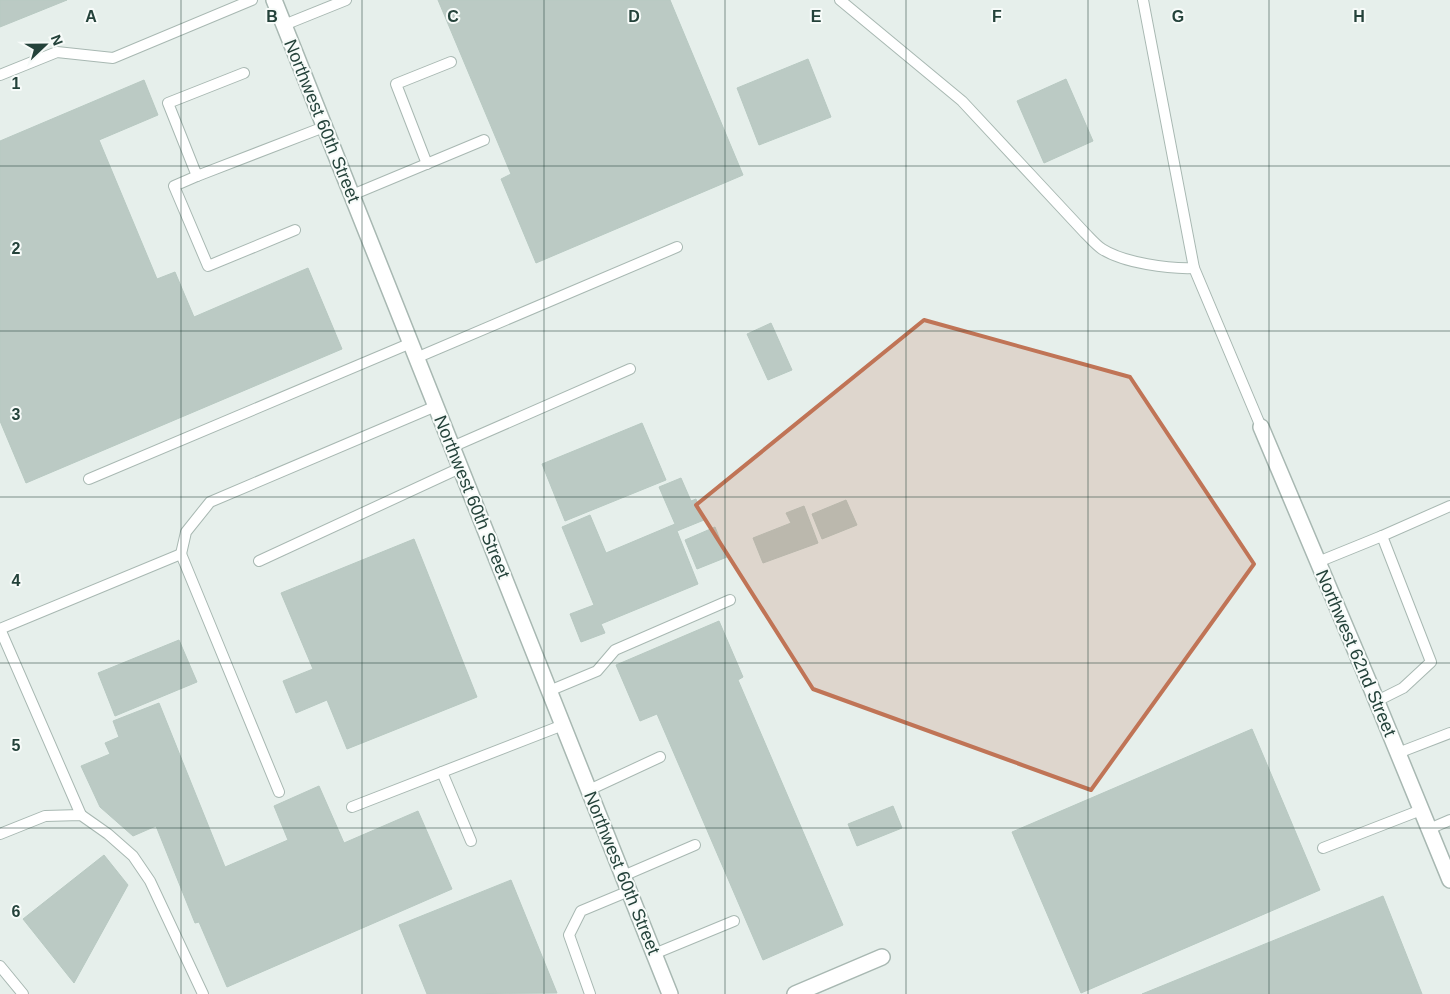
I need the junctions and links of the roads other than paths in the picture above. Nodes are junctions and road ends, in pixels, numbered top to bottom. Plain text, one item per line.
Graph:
1 (252, 0) edge
2 (274, 0) edge
3 (346, 0) edge
4 (840, 0) edge
5 (1143, 0) edge
6 (284, 25) junction
7 (451, 62) dead end
8 (244, 73) dead end
9 (0, 75) edge
10 (324, 127) junction
11 (484, 140) dead end
12 (427, 164) junction
13 (197, 176) junction
14 (352, 195) junction
15 (294, 230) dead end
16 (677, 246) dead end
17 (1194, 268) junction
18 (414, 350) junction
19 (630, 369) dead end
20 (436, 406) junction
21 (1261, 427) joint
22 (452, 447) junction
23 (460, 468) junction
24 (89, 479) dead end
25 (1450, 506) edge
26 (1382, 536) junction
27 (181, 554) junction
28 (259, 561) dead end
29 (1318, 562) junction
30 (730, 600) dead end
31 (0, 629) edge
32 (549, 691) junction
33 (1377, 701) junction
34 (563, 724) junction
35 (1450, 733) edge
36 (1398, 753) junction
37 (660, 757) dead end
38 (442, 772) junction
39 (589, 790) junction
40 (278, 792) dead end
41 (352, 807) dead end
42 (1421, 810) junction
43 (81, 815) junction
44 (1450, 820) edge
45 (1429, 829) junction
46 (0, 834) edge
47 (471, 841) dead end
48 (695, 845) dead end
49 (1323, 848) dead end
50 (623, 876) junction
51 (1450, 880) edge
52 (629, 891) junction
53 (734, 921) dead end
54 (654, 954) junction
55 (882, 957) dead end
56 (0, 966) edge
57 (23, 994) edge
58 (203, 994) edge
59 (590, 994) edge
60 (670, 994) edge
61 (795, 994) edge

1 - 9 lane
2 - 6 street, Northwest 60th Street
3 - 6 lane
4 - 17 lane
5 - 17 lane
6 - 10 street, Northwest 60th Street
7 - 12 lane
8 - 13 lane
10 - 13 lane
10 - 14 street, Northwest 60th Street
11 - 12 lane
12 - 14 lane
13 - 15 lane
14 - 18 street, Northwest 60th Street
16 - 18 lane
17 - 21 lane
18 - 20 street, Northwest 60th Street
18 - 24 lane
19 - 22 lane
20 - 22 street, Northwest 60th Street
20 - 27 lane
21 - 29 street, Northwest 62nd Street
22 - 23 street, Northwest 60th Street
23 - 28 lane
23 - 32 street, Northwest 60th Street
25 - 26 lane
26 - 29 lane
26 - 33 lane
27 - 31 lane
27 - 40 lane
29 - 33 street, Northwest 62nd Street
30 - 32 lane
31 - 43 lane
32 - 34 street, Northwest 60th Street
33 - 36 street, Northwest 62nd Street
34 - 38 lane
34 - 39 street, Northwest 60th Street
35 - 36 lane
36 - 42 street, Northwest 62nd Street
37 - 39 lane
38 - 41 lane
38 - 47 lane
39 - 50 street, Northwest 60th Street
42 - 45 street, Northwest 62nd Street
42 - 49 lane
43 - 46 lane
43 - 58 lane
44 - 45 lane
45 - 51 street, Northwest 62nd Street
48 - 50 lane
50 - 52 street, Northwest 60th Street
52 - 54 street, Northwest 60th Street
52 - 59 lane
53 - 54 lane
54 - 60 street, Northwest 60th Street
55 - 61 street
56 - 57 lane

